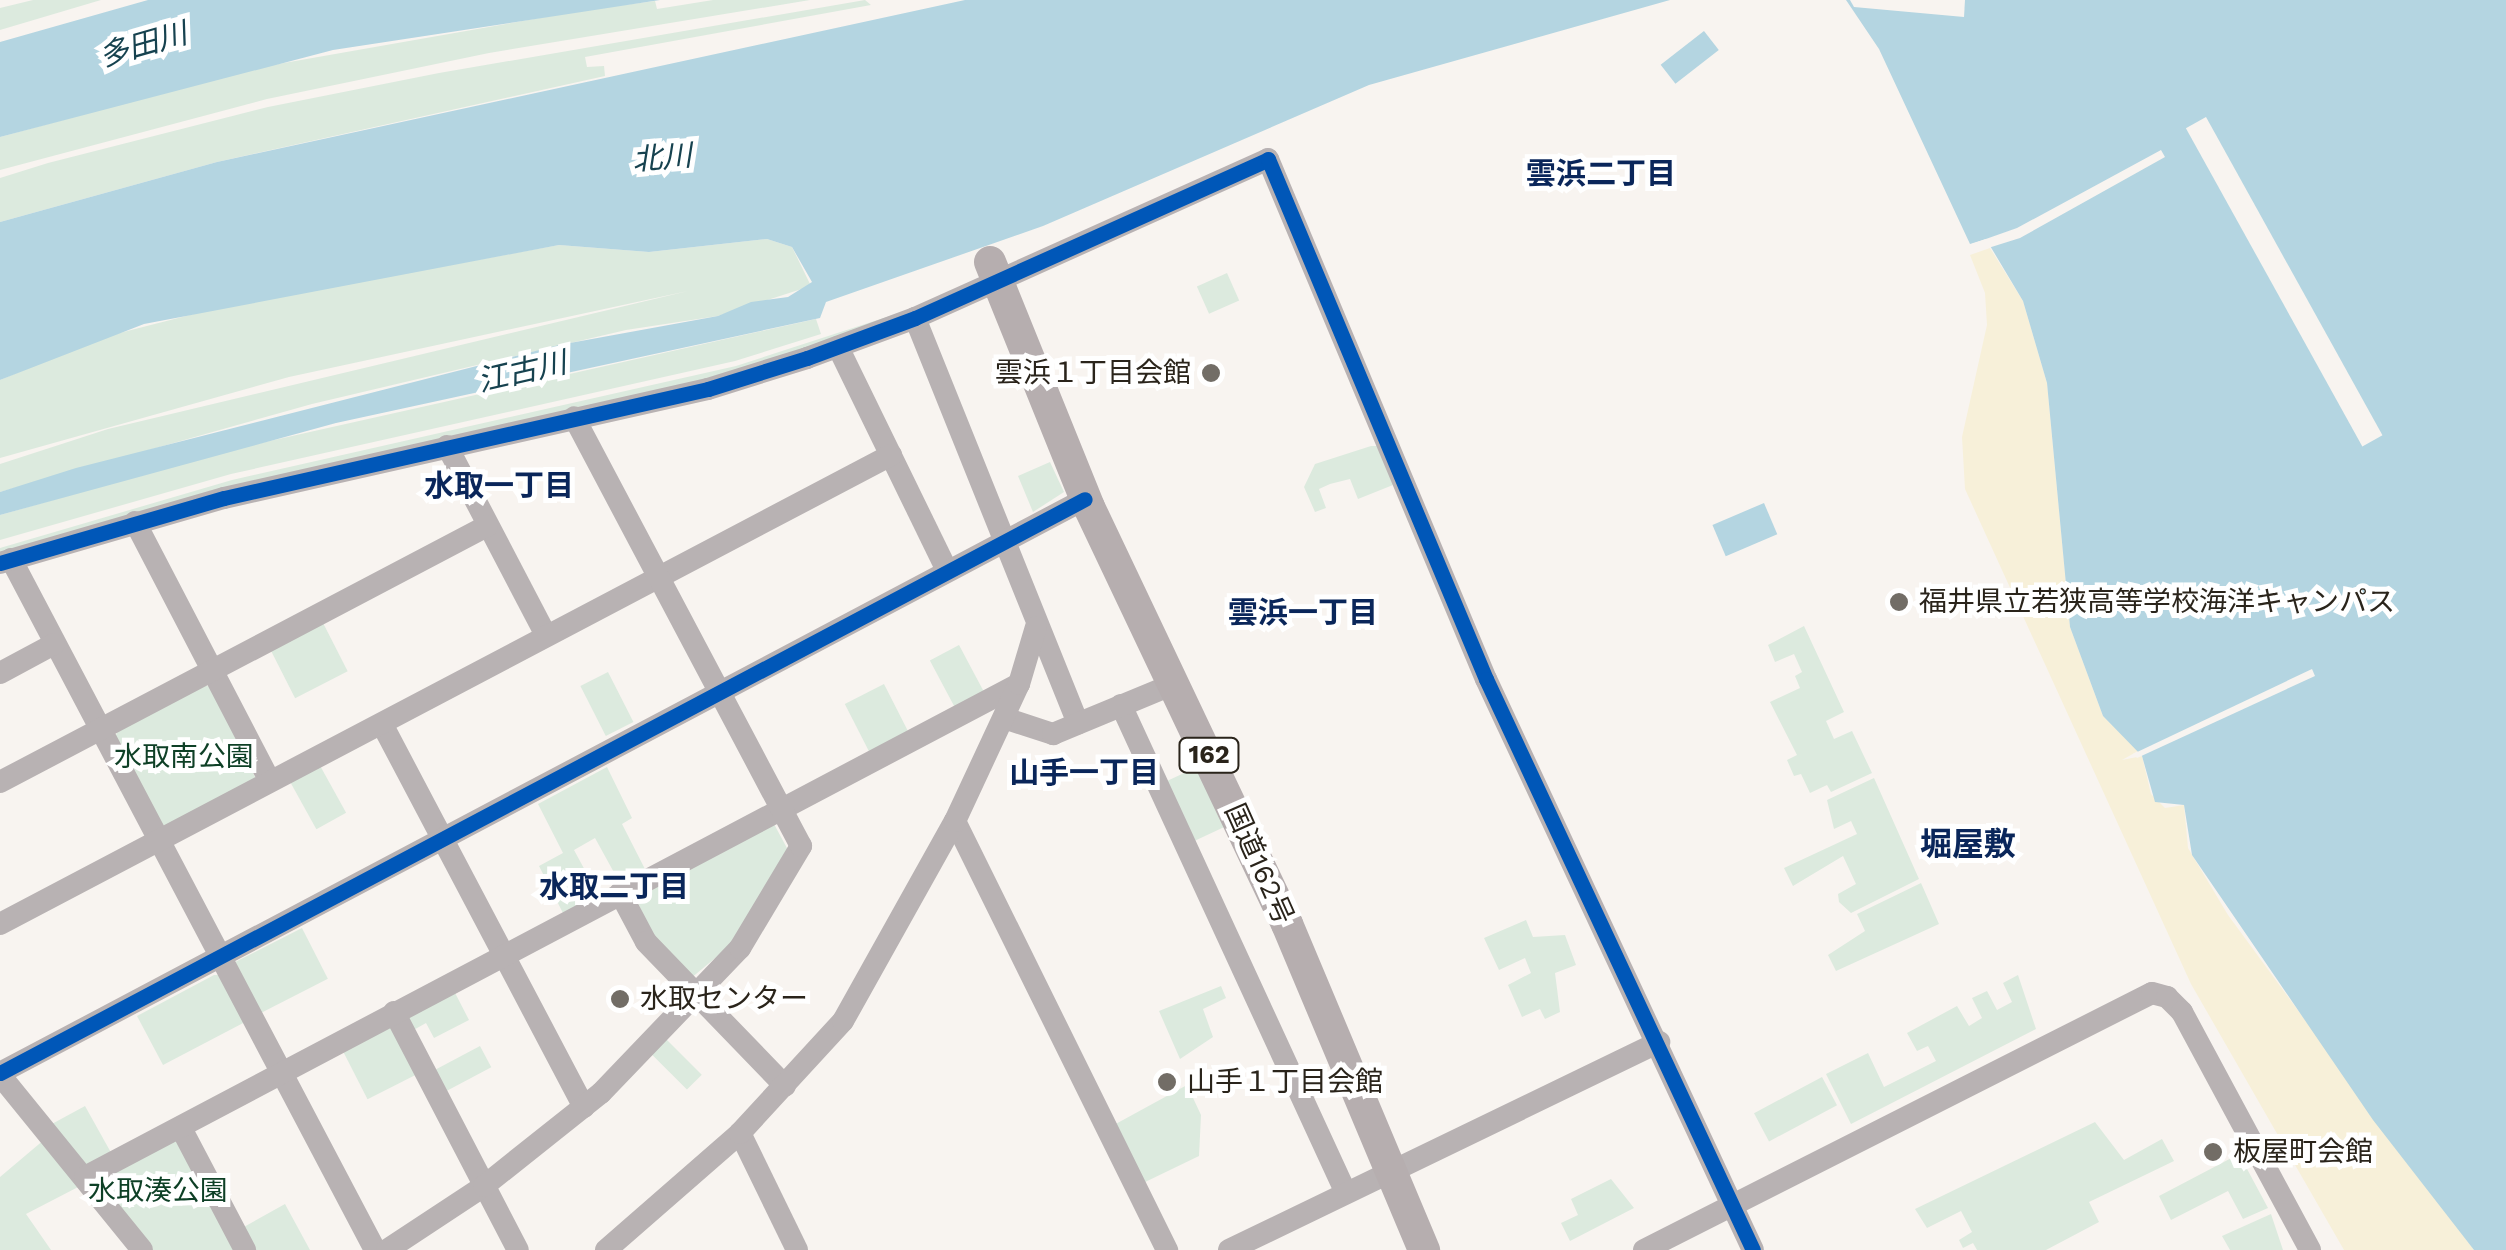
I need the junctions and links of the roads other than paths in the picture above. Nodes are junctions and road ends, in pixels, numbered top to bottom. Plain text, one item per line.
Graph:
1 (993, 272) junction
2 (915, 318) junction
3 (838, 347) junction
4 (574, 417) junction
5 (447, 446) junction
6 (891, 455) junction
7 (1085, 498) junction
8 (134, 522) junction
9 (487, 526) junction
10 (1002, 543) junction
11 (6, 561) edge
12 (947, 570) junction
13 (657, 576) junction
14 (1036, 626) junction
15 (546, 635) junction
16 (54, 644) junction
17 (210, 670) junction
18 (0, 672) edge
19 (1019, 684) junction
20 (1174, 684) junction
21 (720, 692) junction
22 (1121, 705) junction
23 (1004, 718) junction
24 (382, 724) junction
25 (1078, 724) junction
26 (99, 729) junction
27 (270, 781) junction
28 (0, 782) edge
29 (781, 808) junction
30 (955, 820) junction
31 (442, 838) junction
32 (159, 840) junction
33 (620, 893) junction
34 (0, 924) edge
35 (502, 954) junction
36 (219, 958) junction
37 (695, 994) junction
38 (394, 1012) junction
39 (1659, 1042) junction
40 (280, 1073) junction
41 (0, 1074) edge
42 (784, 1086) junction
43 (584, 1108) junction
44 (181, 1128) junction
45 (740, 1133) junction
46 (1390, 1169) junction
47 (85, 1178) junction
48 (484, 1186) junction
49 (1345, 1190) junction
50 (1730, 1206) junction
51 (614, 1247) edge
52 (142, 1250) edge
53 (246, 1250) edge
54 (376, 1250) edge
55 (387, 1250) edge
56 (518, 1250) edge
57 (797, 1250) edge
58 (1167, 1250) edge
59 (1229, 1250) edge
60 (1424, 1250) edge
61 (1644, 1250) edge
62 (1753, 1250) edge
63 (2310, 1250) edge

1 - 2 street
1 - 7 highway, 国道162号 / 162
1 - 39 street
2 - 3 street
2 - 10 street
3 - 4 street
3 - 6 street
4 - 5 street
4 - 13 street
5 - 8 street
5 - 9 street
6 - 12 street
6 - 13 street
7 - 10 street
7 - 20 highway, 国道162号 / 162
8 - 11 street
8 - 17 street
9 - 15 street
9 - 17 street
10 - 12 street
10 - 14 street
11 - 16 street
12 - 21 street
13 - 15 street
13 - 21 street
14 - 19 street
14 - 25 street
15 - 24 street
16 - 18 street
16 - 26 street
17 - 26 street
17 - 27 street
19 - 23 street
19 - 29 street
20 - 22 street
20 - 46 highway, 国道162号 / 162
21 - 29 street
21 - 31 street
22 - 25 street
22 - 49 street
23 - 25 street
23 - 30 street
24 - 27 street
24 - 31 street
26 - 28 street
26 - 32 street
27 - 32 street
29 - 33 street
29 - 37 street
30 - 42 street
30 - 58 street
31 - 35 street
31 - 36 street
32 - 34 street
32 - 36 street
33 - 35 street
33 - 37 street
35 - 38 street
35 - 43 street
36 - 40 street
36 - 41 street
37 - 42 street
37 - 43 street
38 - 40 street
38 - 48 street
39 - 46 street
39 - 50 street
40 - 44 street
40 - 54 street
41 - 47 street
42 - 45 street
43 - 48 street
44 - 47 street
44 - 53 street
45 - 51 street
45 - 57 street
46 - 49 street
46 - 60 highway, 国道162号 / 162
47 - 52 street
48 - 55 street
48 - 56 street
49 - 59 street
50 - 61 street
50 - 62 street
50 - 63 street

